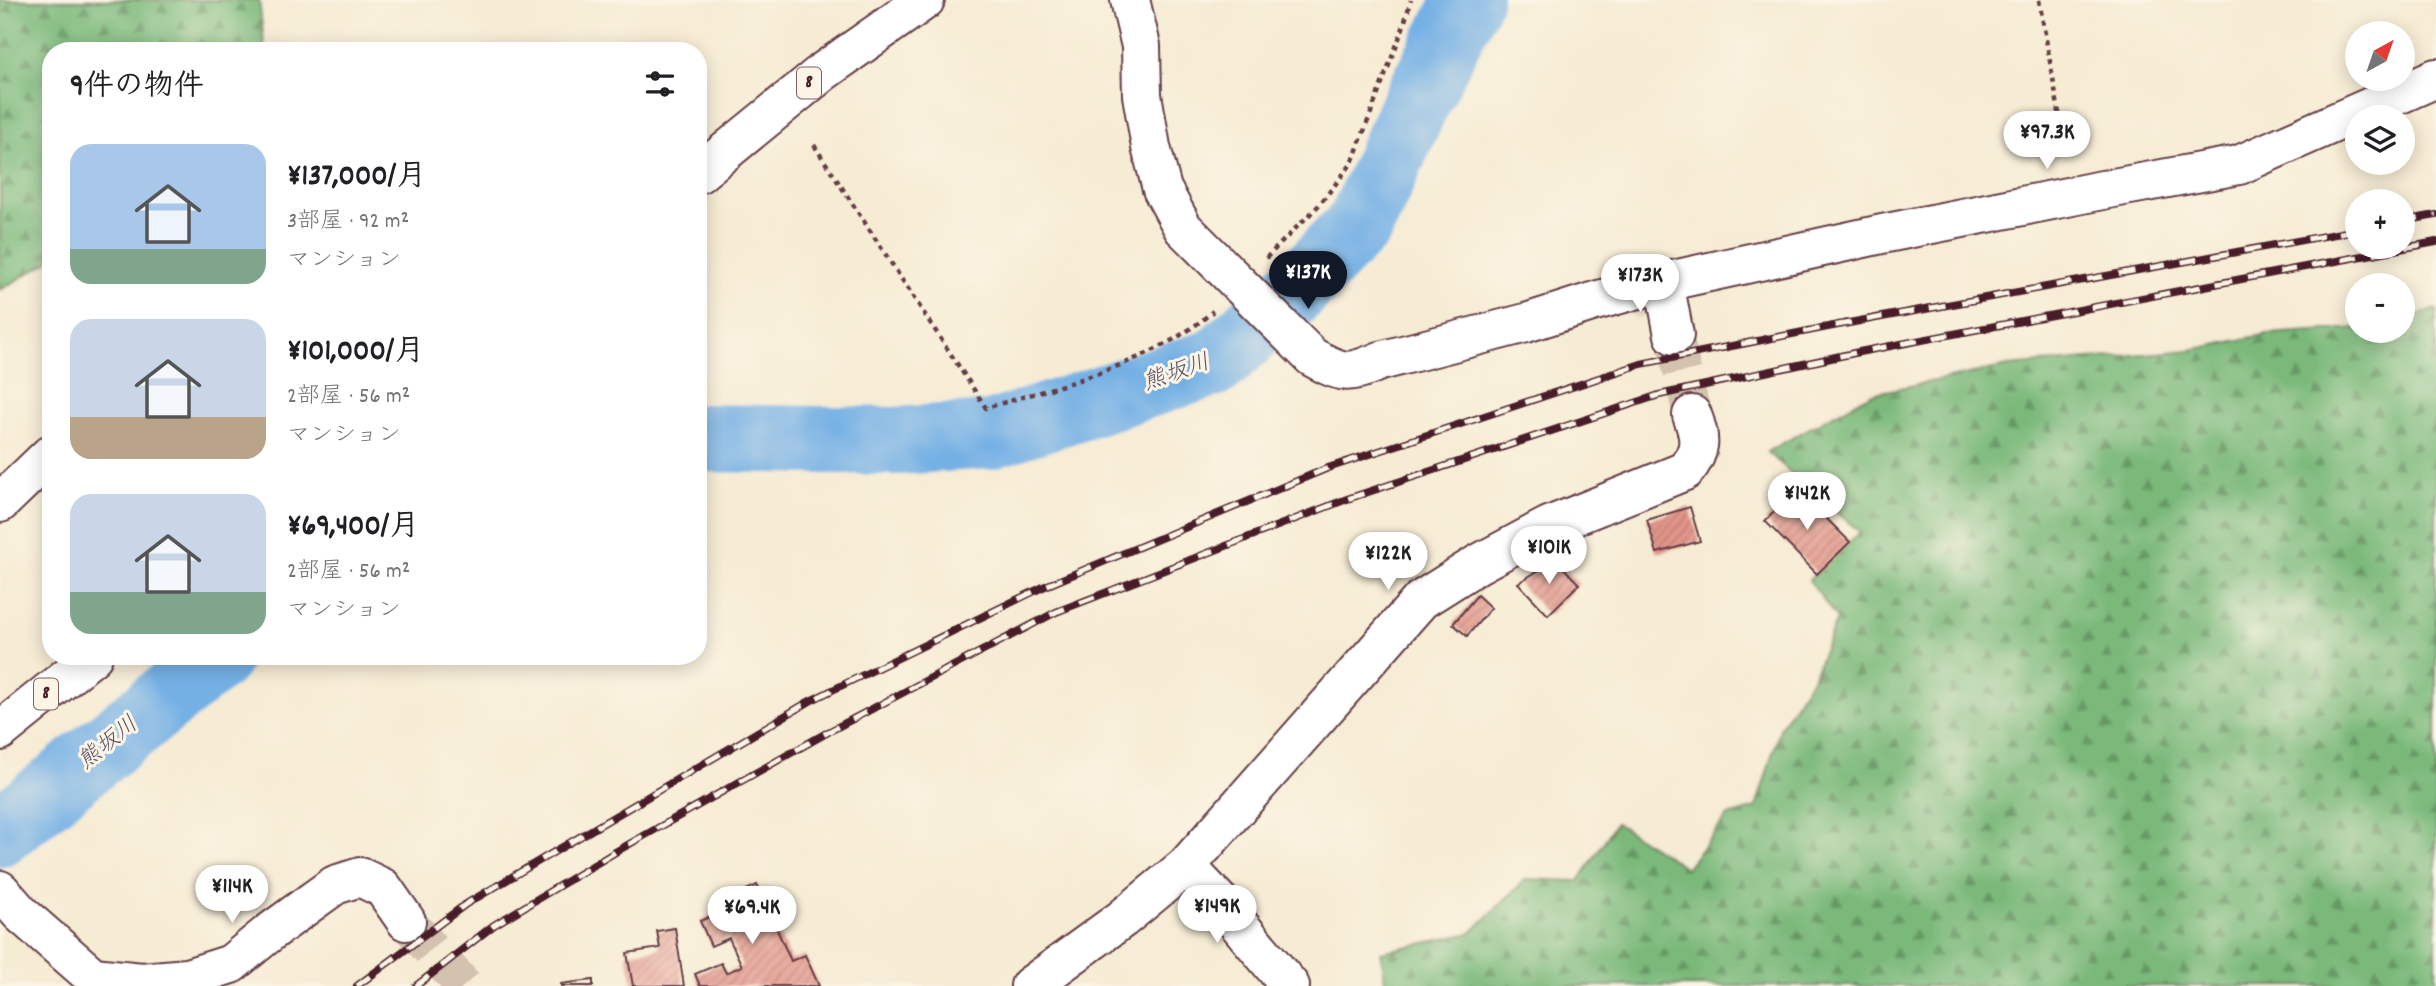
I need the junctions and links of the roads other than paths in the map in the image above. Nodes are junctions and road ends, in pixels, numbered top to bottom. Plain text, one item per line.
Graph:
1 (925, 0) edge
2 (1130, 0) edge
3 (2436, 78) edge
4 (707, 167) edge
5 (1664, 282) junction
6 (1674, 335) tunnel mouth
7 (1692, 415) tunnel mouth
8 (42, 463) edge
9 (0, 503) edge
10 (82, 665) edge
11 (0, 732) edge
12 (1186, 866) junction
13 (0, 890) edge
14 (406, 921) tunnel mouth
15 (1030, 986) edge
16 (1290, 986) edge

1 - 4 main road, 8
2 - 5 main road
3 - 5 main road
5 - 6 main road
7 - 12 main road
8 - 9 main road
10 - 11 main road, 8
12 - 15 main road
12 - 16 main road
13 - 14 main road

